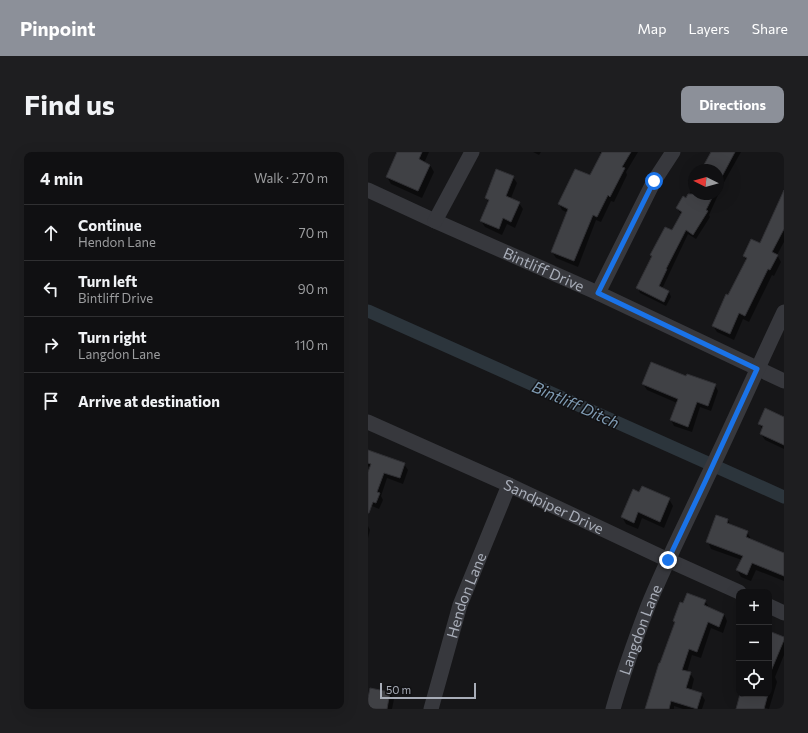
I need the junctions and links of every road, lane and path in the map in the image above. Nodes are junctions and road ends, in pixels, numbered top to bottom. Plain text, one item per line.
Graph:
1 (472, 152) edge
2 (673, 152) edge
3 (368, 190) edge
4 (435, 221) junction
5 (598, 293) junction
6 (784, 312) edge
7 (757, 369) junction
8 (784, 381) edge
9 (368, 422) edge
10 (509, 485) junction
11 (668, 560) junction
12 (736, 591) edge
13 (772, 607) edge
14 (784, 612) edge
15 (431, 709) edge
16 (613, 709) edge

1 - 4 street
2 - 5 street
3 - 4 street, Bintliff Drive
4 - 5 street, Bintliff Drive
5 - 7 street, Bintliff Drive
6 - 7 street, Langdon Lane
7 - 8 street, Bintliff Drive
7 - 11 street, Langdon Lane
9 - 10 street, Sandpiper Drive
10 - 11 street, Sandpiper Drive
10 - 15 street, Hendon Lane
11 - 12 street, Sandpiper Drive
11 - 16 street, Langdon Lane
13 - 14 street

